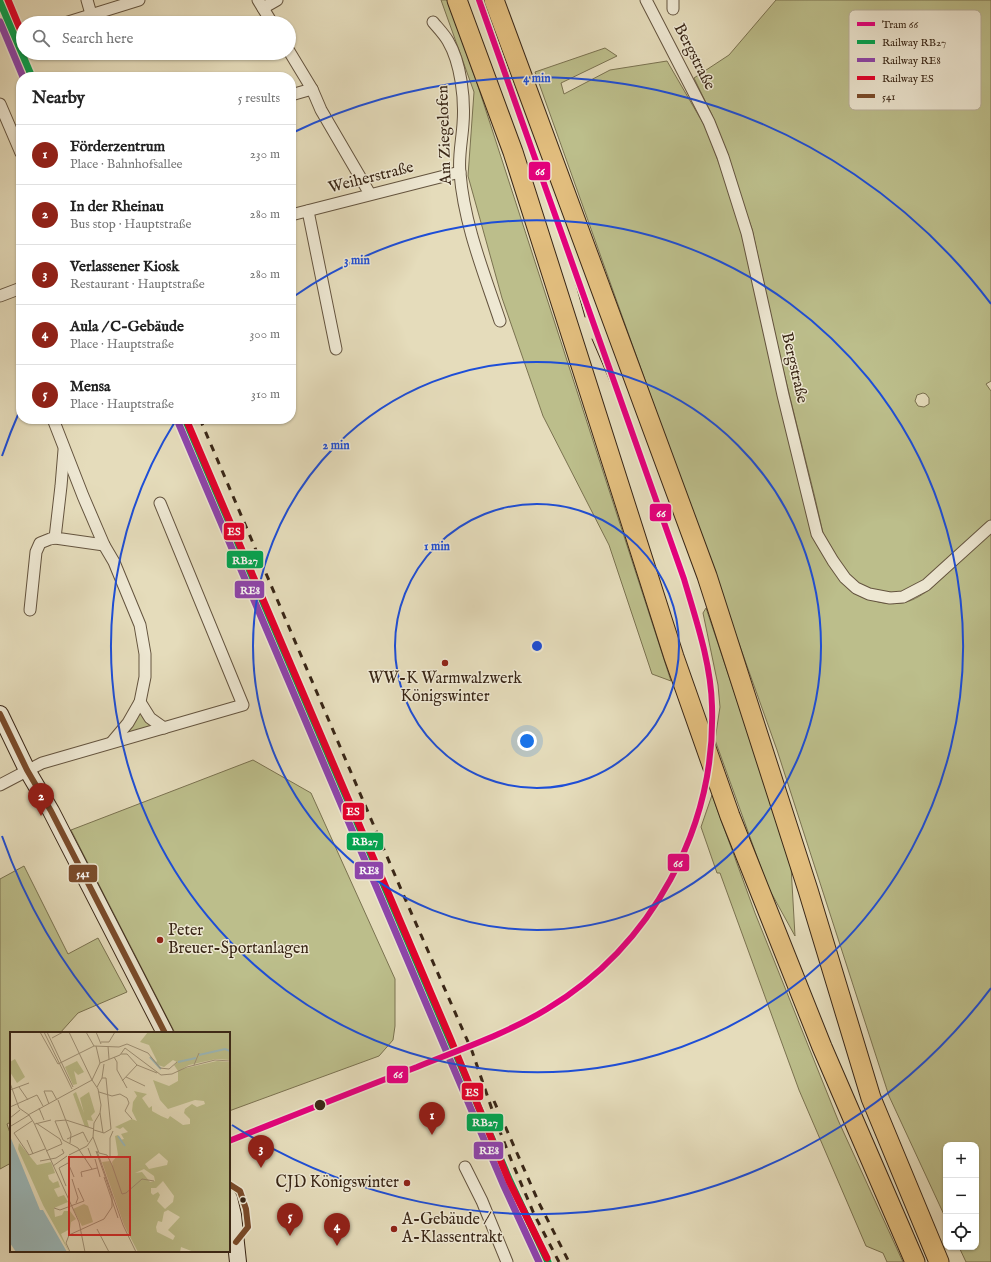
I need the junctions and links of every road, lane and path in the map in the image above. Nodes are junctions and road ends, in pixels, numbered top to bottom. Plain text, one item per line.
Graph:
1 (87, 0) edge
2 (139, 0) edge
3 (277, 0) edge
4 (457, 0) edge
5 (494, 0) edge
6 (646, 0) edge
7 (260, 4) edge
8 (91, 14) junction
9 (85, 16) edge
10 (268, 16) edge
11 (433, 22) dead end
12 (295, 60) edge
13 (312, 89) junction
14 (296, 94) edge
15 (0, 104) edge
16 (16, 141) edge
17 (460, 172) junction
18 (370, 194) junction
19 (308, 211) junction
20 (296, 214) edge
21 (16, 290) edge
22 (0, 296) edge
23 (500, 321) dead end
24 (336, 349) dead end
25 (55, 424) edge
26 (64, 446) junction
27 (160, 502) dead end
28 (991, 526) edge
29 (55, 538) junction
30 (104, 545) junction
31 (30, 610) dead end
32 (140, 702) junction
33 (0, 714) edge
34 (164, 728) junction
35 (112, 742) junction
36 (28, 770) junction
37 (0, 785) edge
38 (164, 1032) edge
39 (465, 1167) dead end
40 (230, 1202) edge
41 (238, 1262) edge
42 (507, 1262) edge
43 (915, 1262) edge
44 (939, 1262) edge

1 - 8 street
2 - 8 street
3 - 7 street
4 - 43 highway
5 - 44 highway
6 - 28 street, Bergstraße
7 - 10 street
8 - 9 street
11 - 17 street, Am Ziegelofen
12 - 13 street
13 - 14 street
13 - 18 street
15 - 16 street
17 - 18 street, Weiherstraße
17 - 23 street, Am Ziegelofen
18 - 19 street, Weiherstraße
19 - 20 street, Weiherstraße
19 - 24 street
21 - 22 street
25 - 26 street
26 - 29 street
26 - 30 street
27 - 34 street
29 - 30 street
29 - 31 street
30 - 32 street
32 - 34 street
32 - 35 street
33 - 36 main road
34 - 35 street
35 - 36 street
36 - 37 street
36 - 38 main road
39 - 42 street
40 - 41 main road

